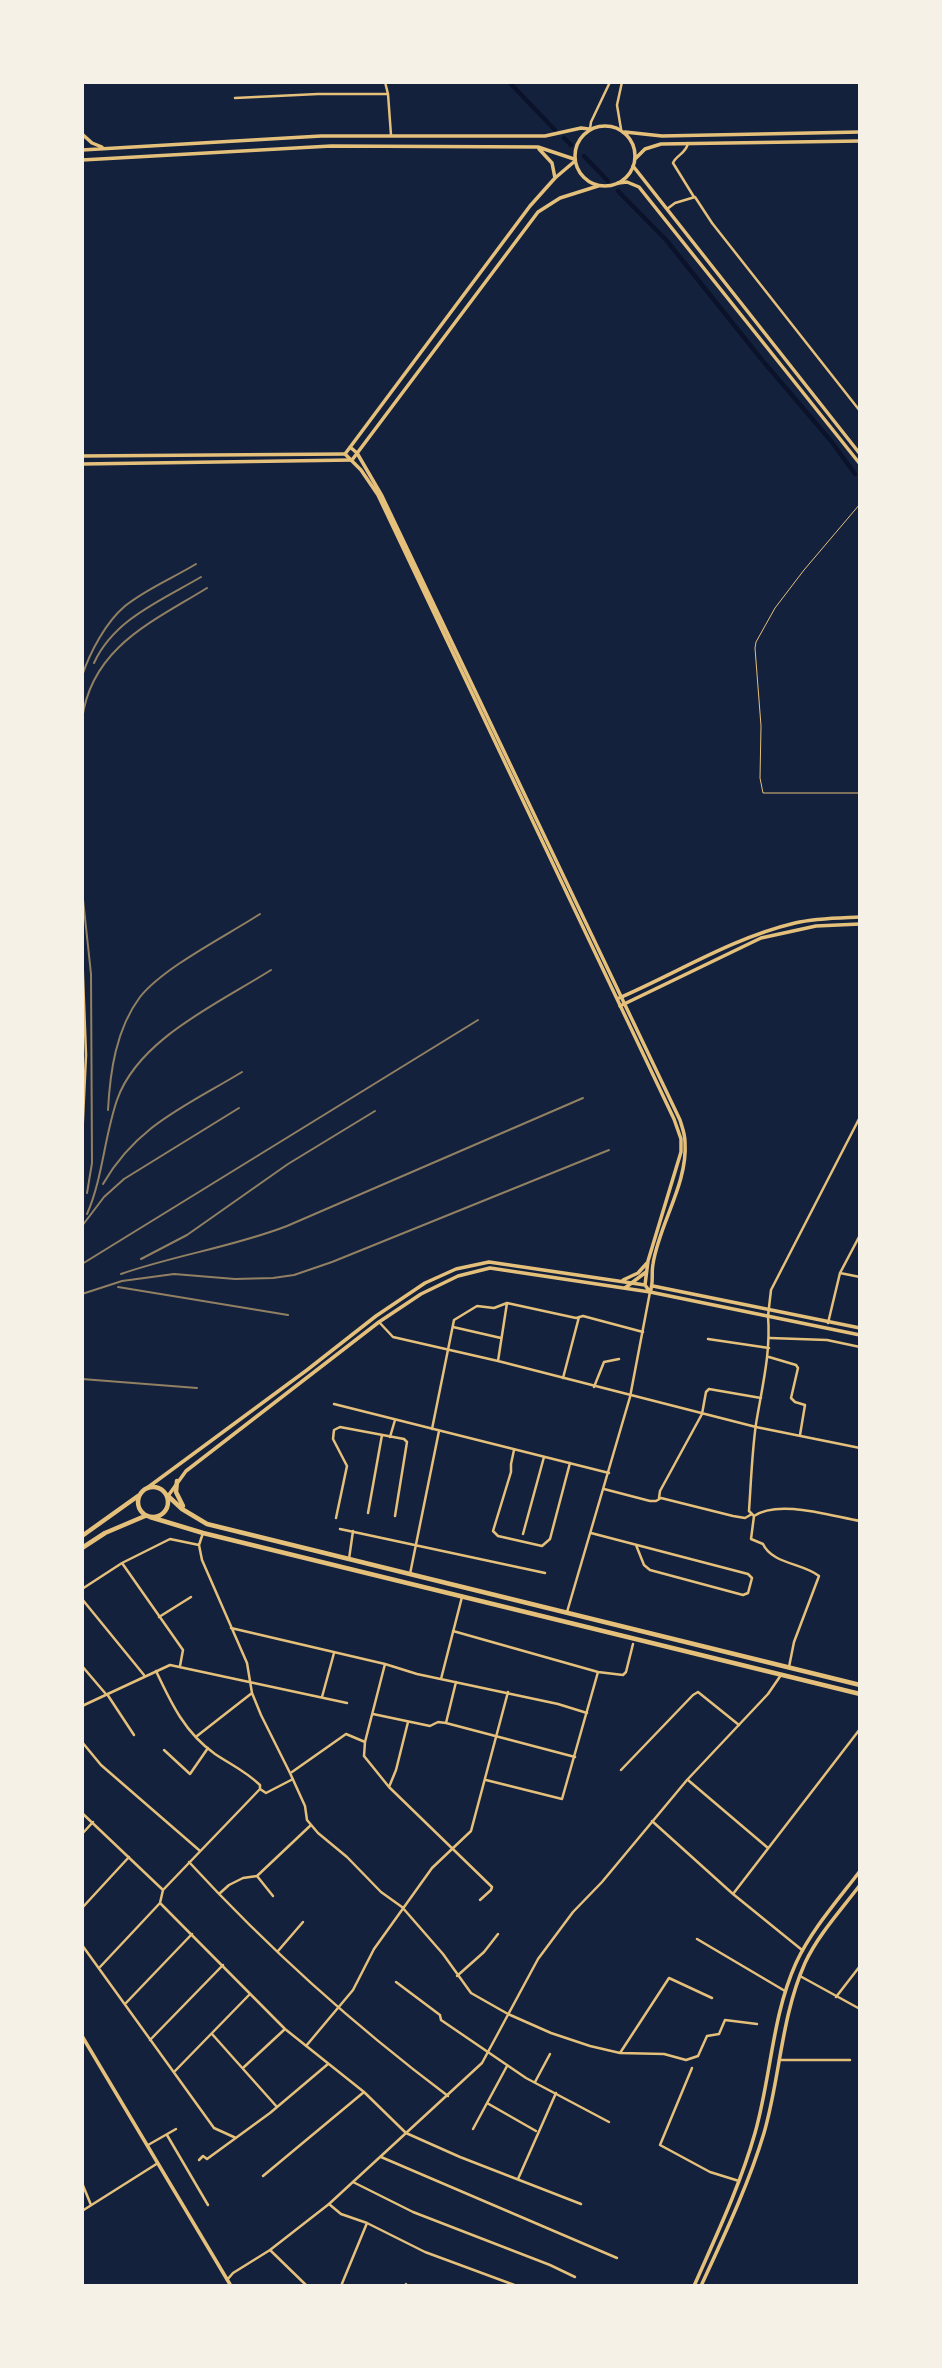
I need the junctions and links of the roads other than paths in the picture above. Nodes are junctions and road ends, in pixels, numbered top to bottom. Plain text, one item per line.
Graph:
1 (385, 82) edge
2 (610, 82) edge
3 (622, 82) edge
4 (388, 94) junction
5 (235, 98) dead end
6 (589, 129) junction
7 (623, 131) junction
8 (860, 132) edge
9 (82, 134) edge
10 (388, 135) junction
11 (257, 139) junction
12 (860, 141) edge
13 (688, 143) junction
14 (385, 146) junction
15 (538, 147) junction
16 (107, 148) junction
17 (257, 149) junction
18 (82, 150) edge
19 (635, 159) junction
20 (82, 160) edge
21 (574, 160) junction
22 (633, 166) junction
23 (555, 177) junction
24 (618, 183) junction
25 (598, 186) junction
26 (695, 197) junction
27 (666, 210) junction
28 (487, 264) junction
29 (494, 270) junction
30 (779, 351) junction
31 (773, 356) junction
32 (860, 411) edge
33 (350, 447) junction
34 (357, 453) junction
35 (345, 454) junction
36 (860, 454) edge
37 (82, 456) edge
38 (352, 460) junction
39 (82, 464) edge
40 (860, 464) edge
41 (860, 504) edge
42 (860, 793) edge
43 (860, 917) edge
44 (860, 924) edge
45 (82, 950) edge
46 (619, 999) junction
47 (622, 1005) junction
48 (860, 1117) edge
49 (82, 1140) edge
50 (860, 1235) edge
51 (650, 1263) junction
52 (646, 1272) junction
53 (840, 1273) junction
54 (860, 1277) edge
55 (623, 1280) junction
56 (635, 1283) junction
57 (645, 1285) junction
58 (653, 1286) junction
59 (621, 1289) junction
60 (650, 1292) junction
61 (507, 1303) junction
62 (768, 1310) junction
63 (768, 1316) junction
64 (579, 1317) junction
65 (379, 1322) junction
66 (828, 1322) junction
67 (453, 1327) junction
68 (860, 1328) edge
69 (643, 1332) junction
70 (860, 1335) edge
71 (501, 1338) junction
72 (770, 1338) junction
73 (708, 1339) dead end
74 (860, 1347) edge
75 (769, 1348) junction
76 (449, 1351) junction
77 (768, 1357) junction
78 (619, 1359) dead end
79 (498, 1361) junction
80 (307, 1370) junction
81 (311, 1376) junction
82 (563, 1378) junction
83 (594, 1387) junction
84 (631, 1396) junction
85 (761, 1398) junction
86 (334, 1404) dead end
87 (702, 1414) junction
88 (395, 1420) junction
89 (756, 1427) junction
90 (432, 1429) junction
91 (439, 1431) junction
92 (382, 1435) junction
93 (800, 1435) junction
94 (390, 1437) junction
95 (860, 1448) edge
96 (514, 1450) junction
97 (544, 1457) junction
98 (570, 1464) junction
99 (608, 1473) junction
100 (177, 1481) junction
101 (147, 1488) junction
102 (604, 1489) junction
103 (139, 1496) junction
104 (167, 1496) junction
105 (659, 1498) junction
106 (187, 1513) junction
107 (368, 1513) dead end
108 (753, 1515) junction
109 (148, 1516) junction
110 (394, 1516) dead end
111 (336, 1518) dead end
112 (860, 1521) edge
113 (340, 1529) dead end
114 (353, 1531) junction
115 (203, 1533) junction
116 (591, 1533) junction
117 (523, 1534) dead end
118 (82, 1536) edge
119 (415, 1544) junction
120 (199, 1545) junction
121 (636, 1545) junction
122 (82, 1548) edge
123 (349, 1559) junction
124 (122, 1563) junction
125 (545, 1573) dead end
126 (410, 1574) junction
127 (82, 1589) edge
128 (191, 1597) dead end
129 (462, 1597) junction
130 (82, 1599) edge
131 (567, 1612) junction
132 (159, 1617) junction
133 (230, 1628) junction
134 (453, 1631) junction
135 (633, 1644) dead end
136 (334, 1651) junction
137 (385, 1664) junction
138 (82, 1666) edge
139 (180, 1667) junction
140 (789, 1667) junction
141 (156, 1671) junction
142 (598, 1672) junction
143 (781, 1675) junction
144 (144, 1676) junction
145 (441, 1679) junction
146 (250, 1681) junction
147 (456, 1682) junction
148 (860, 1685) edge
149 (508, 1692) junction
150 (106, 1693) junction
151 (252, 1693) junction
152 (860, 1694) edge
153 (322, 1697) junction
154 (347, 1703) dead end
155 (82, 1706) edge
156 (587, 1713) junction
157 (373, 1714) junction
158 (408, 1722) junction
159 (446, 1723) junction
160 (739, 1725) junction
161 (860, 1730) edge
162 (134, 1735) dead end
163 (497, 1735) junction
164 (196, 1737) junction
165 (82, 1742) edge
166 (365, 1742) junction
167 (208, 1748) junction
168 (164, 1750) dead end
169 (575, 1756) junction
170 (621, 1770) dead end
171 (290, 1773) junction
172 (293, 1779) junction
173 (486, 1780) junction
174 (687, 1780) junction
175 (389, 1787) junction
176 (260, 1789) junction
177 (82, 1813) edge
178 (652, 1821) junction
179 (93, 1822) junction
180 (311, 1825) junction
181 (82, 1834) edge
182 (453, 1848) junction
183 (768, 1848) junction
184 (199, 1850) junction
185 (129, 1857) junction
186 (189, 1862) junction
187 (860, 1871) edge
188 (257, 1876) junction
189 (860, 1885) edge
190 (163, 1890) junction
191 (219, 1894) junction
192 (733, 1894) junction
193 (273, 1896) dead end
194 (480, 1900) dead end
195 (160, 1903) junction
196 (82, 1908) edge
197 (402, 1908) junction
198 (303, 1922) dead end
199 (192, 1934) junction
200 (498, 1934) dead end
201 (697, 1939) dead end
202 (82, 1945) edge
203 (803, 1950) junction
204 (278, 1952) junction
205 (223, 1965) junction
206 (860, 1966) edge
207 (100, 1967) junction
208 (457, 1976) junction
209 (800, 1976) junction
210 (396, 1982) dead end
211 (786, 1992) junction
212 (250, 1994) junction
213 (836, 1997) junction
214 (712, 1998) dead end
215 (125, 2004) junction
216 (339, 2007) junction
217 (860, 2009) edge
218 (508, 2014) junction
219 (757, 2024) dead end
220 (285, 2029) junction
221 (212, 2034) junction
222 (82, 2036) edge
223 (775, 2037) junction
224 (783, 2039) junction
225 (150, 2040) junction
226 (305, 2046) junction
227 (620, 2053) junction
228 (489, 2054) junction
229 (550, 2054) dead end
230 (779, 2060) junction
231 (850, 2060) dead end
232 (328, 2064) junction
233 (507, 2066) junction
234 (243, 2068) junction
235 (692, 2068) dead end
236 (174, 2073) junction
237 (535, 2082) junction
238 (364, 2092) junction
239 (556, 2093) junction
240 (448, 2096) junction
241 (487, 2104) junction
242 (277, 2107) junction
243 (609, 2122) dead end
244 (176, 2129) dead end
245 (473, 2129) dead end
246 (537, 2131) junction
247 (406, 2133) junction
248 (167, 2135) junction
249 (236, 2138) junction
250 (148, 2146) junction
251 (380, 2157) junction
252 (199, 2160) dead end
253 (158, 2163) junction
254 (263, 2176) dead end
255 (517, 2179) junction
256 (740, 2181) junction
257 (353, 2182) junction
258 (82, 2183) edge
259 (330, 2204) junction
260 (580, 2204) dead end
261 (91, 2205) junction
262 (208, 2205) dead end
263 (82, 2211) edge
264 (367, 2223) junction
265 (270, 2250) junction
266 (617, 2258) dead end
267 (575, 2277) dead end
268 (227, 2280) junction
269 (232, 2286) edge
270 (307, 2286) edge
271 (341, 2286) edge
272 (517, 2286) edge
273 (694, 2286) edge
274 (701, 2286) edge

1 - 4 street
2 - 6 street
3 - 7 street
4 - 5 street
4 - 10 street
6 - 7 main road
6 - 10 main road
6 - 21 main road
7 - 8 main road
7 - 19 main road
9 - 16 main road
10 - 11 main road
10 - 14 main road
11 - 16 main road
11 - 17 main road
12 - 13 main road
13 - 19 main road
13 - 26 street
14 - 15 main road
14 - 17 main road
15 - 21 main road
15 - 23 main road
16 - 18 main road
17 - 20 main road
19 - 22 main road
21 - 23 main road
21 - 25 main road
22 - 24 main road
22 - 27 main road
23 - 28 main road
24 - 25 main road
24 - 31 main road
25 - 29 main road
26 - 27 street
26 - 32 street
27 - 30 main road
28 - 29 main road
28 - 33 main road
29 - 34 main road
30 - 31 main road
30 - 36 main road
31 - 40 main road
33 - 34 main road
33 - 35 main road
34 - 38 main road
34 - 46 main road
35 - 37 main road
35 - 38 main road
38 - 39 main road
38 - 46 main road
41 - 42 lane
43 - 46 main road
44 - 47 main road
45 - 49 street
46 - 47 main road
47 - 51 main road
48 - 62 street
50 - 53 street
51 - 52 main road
51 - 55 main road
51 - 58 main road
52 - 56 main road
52 - 57 main road
53 - 54 street
53 - 66 street
55 - 56 main road
55 - 80 main road
56 - 57 main road
56 - 59 main road
57 - 58 main road
57 - 60 main road
58 - 60 main road
58 - 62 main road
59 - 60 main road
59 - 65 main road
60 - 63 main road
60 - 69 street
61 - 64 street
61 - 67 street
61 - 71 street
62 - 63 street
62 - 66 main road
63 - 70 main road
63 - 72 street
64 - 69 street
64 - 82 street
65 - 76 street
65 - 81 main road
66 - 68 main road
67 - 71 street
67 - 76 street
69 - 84 street
71 - 79 street
72 - 74 street
72 - 75 street
73 - 75 street
75 - 77 street
76 - 79 street
76 - 90 street
77 - 85 street
77 - 93 street
78 - 83 street
79 - 82 street
80 - 81 main road
80 - 101 main road
81 - 100 main road
82 - 83 street
83 - 84 street
84 - 87 street
84 - 99 street
85 - 87 street
85 - 89 street
86 - 88 street
87 - 89 street
87 - 105 street
88 - 90 street
88 - 94 street
89 - 93 street
89 - 108 street
90 - 91 street
91 - 96 street
91 - 119 street
92 - 94 street
92 - 107 street
92 - 111 street
93 - 95 street
94 - 110 street
96 - 97 street
96 - 98 street
97 - 98 street
97 - 117 street
98 - 99 street
99 - 102 street
100 - 104 main road
100 - 106 highway
101 - 103 highway
101 - 104 highway
102 - 105 street
102 - 116 street
103 - 109 highway
103 - 118 highway
104 - 106 highway
104 - 109 highway
105 - 108 street
106 - 123 highway
108 - 112 street
108 - 140 street
109 - 115 highway
109 - 122 highway
113 - 114 street
114 - 119 street
114 - 123 street
115 - 120 street
115 - 129 highway
116 - 121 street
116 - 131 street
119 - 125 street
119 - 126 street
120 - 124 street
120 - 133 street
121 - 121 street
123 - 126 highway
124 - 127 street
124 - 132 street
126 - 131 highway
128 - 132 street
129 - 134 street
129 - 143 highway
130 - 144 street
131 - 140 highway
132 - 139 street
133 - 136 street
133 - 146 street
134 - 142 street
134 - 145 street
135 - 142 street
136 - 137 street
136 - 153 street
137 - 145 street
137 - 157 street
138 - 150 street
139 - 141 street
139 - 146 street
140 - 148 highway
141 - 144 street
141 - 164 street
142 - 156 street
143 - 152 highway
143 - 160 street
144 - 150 street
145 - 147 street
146 - 151 street
146 - 153 street
147 - 149 street
147 - 159 street
149 - 156 street
149 - 163 street
150 - 155 street
150 - 162 street
151 - 164 street
151 - 171 street
153 - 154 street
156 - 169 street
157 - 158 street
157 - 166 street
158 - 159 street
158 - 175 street
159 - 163 street
160 - 170 street
160 - 174 street
161 - 183 street
163 - 169 street
163 - 173 street
164 - 167 street
165 - 184 street
166 - 171 street
166 - 175 street
167 - 168 street
167 - 176 street
169 - 173 street
171 - 172 street
172 - 176 street
172 - 180 street
173 - 182 street
174 - 178 street
174 - 183 street
175 - 182 street
176 - 184 street
177 - 179 street
178 - 192 street
178 - 218 street
179 - 181 street
179 - 185 street
180 - 188 street
180 - 197 street
182 - 194 street
182 - 197 street
183 - 192 street
184 - 186 street
185 - 190 street
185 - 196 street
186 - 190 street
186 - 191 street
187 - 203 main road
188 - 191 street
188 - 193 street
189 - 209 main road
190 - 195 street
191 - 204 street
192 - 203 street
195 - 199 street
195 - 207 street
197 - 208 street
197 - 216 street
198 - 204 street
199 - 205 street
199 - 215 street
200 - 208 street
201 - 211 street
202 - 207 street
203 - 211 main road
204 - 216 street
205 - 212 street
205 - 225 street
206 - 213 street
207 - 215 street
208 - 218 street
209 - 213 street
209 - 224 main road
210 - 228 street
211 - 223 main road
212 - 220 street
212 - 221 street
213 - 217 street
214 - 227 street
215 - 225 street
216 - 226 street
216 - 240 street
218 - 227 street
218 - 228 street
219 - 227 street
220 - 226 street
220 - 234 street
221 - 234 street
221 - 236 street
222 - 250 main road
223 - 224 main road
223 - 256 main road
224 - 230 main road
225 - 236 street
226 - 232 street
228 - 233 street
228 - 240 street
229 - 237 street
230 - 231 street
230 - 274 main road
232 - 238 street
232 - 242 street
233 - 237 street
233 - 241 street
234 - 242 street
235 - 256 street
236 - 249 street
237 - 239 street
238 - 247 street
238 - 254 street
239 - 243 street
239 - 246 street
240 - 247 street
241 - 245 street
241 - 246 street
242 - 249 street
244 - 248 street
246 - 255 street
247 - 251 street
247 - 255 street
248 - 250 street
248 - 262 street
249 - 252 street
250 - 253 main road
251 - 257 street
251 - 266 street
253 - 261 street
253 - 268 main road
255 - 260 street
256 - 273 main road
257 - 259 street
257 - 267 street
258 - 261 street
259 - 264 street
259 - 265 street
261 - 263 street
264 - 271 street
264 - 272 street
265 - 268 street
265 - 270 street
268 - 269 main road

